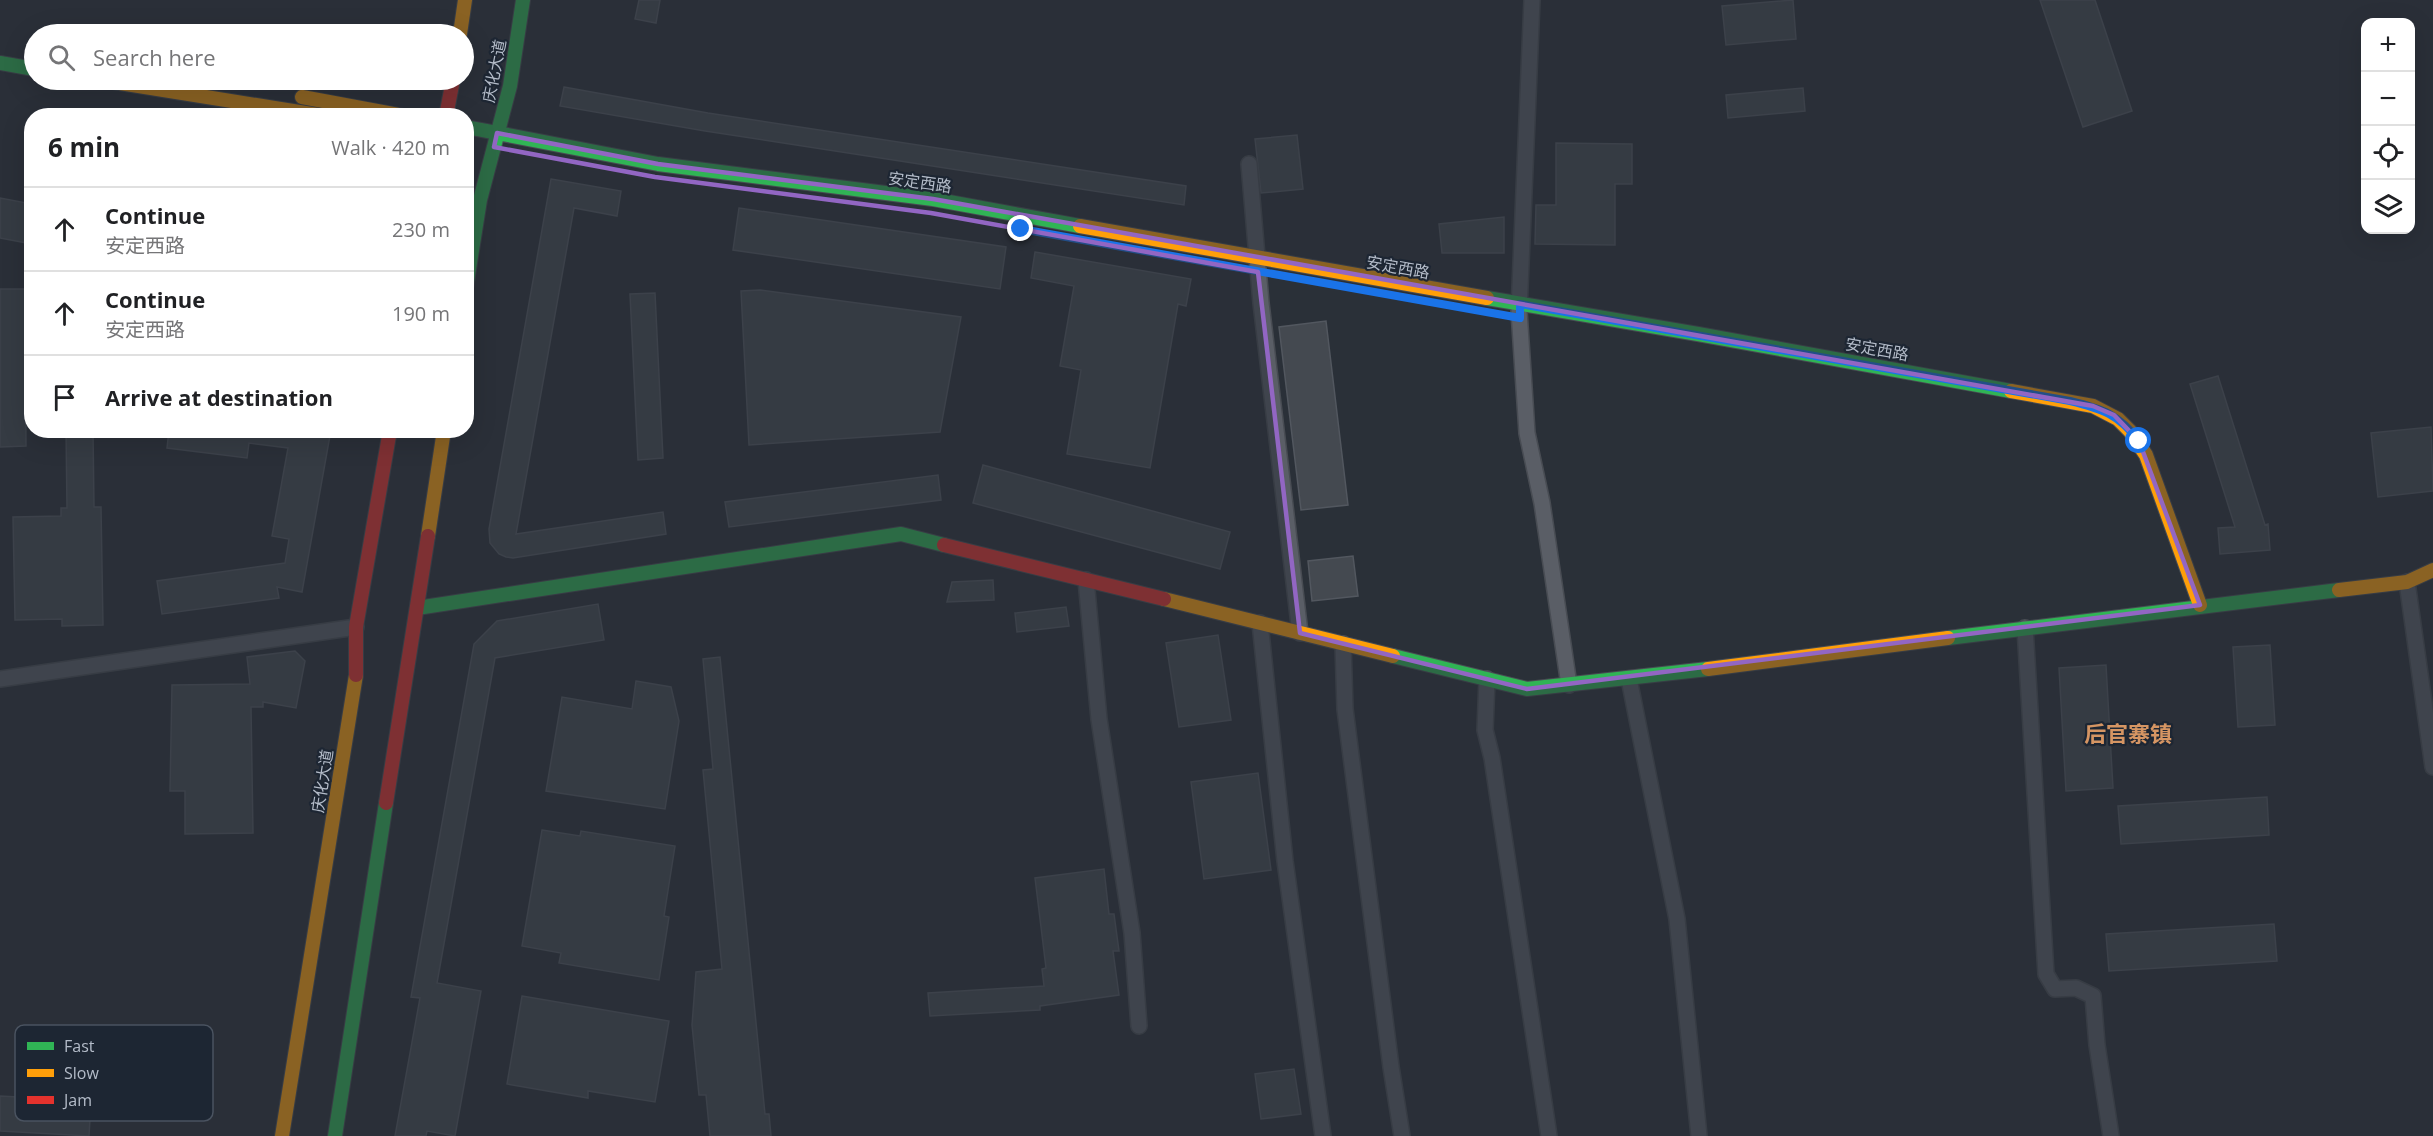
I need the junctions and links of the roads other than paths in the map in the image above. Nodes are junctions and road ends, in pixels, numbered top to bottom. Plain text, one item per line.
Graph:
1 (465, 0) edge
2 (523, 0) edge
3 (1532, 0) edge
4 (461, 24) edge
5 (0, 63) edge
6 (24, 67) edge
7 (163, 90) edge
8 (451, 90) edge
9 (289, 95) dead end
10 (274, 108) edge
11 (360, 108) edge
12 (448, 108) edge
13 (474, 131) edge
14 (495, 143) junction
15 (577, 163) dead end
16 (1249, 164) dead end
17 (474, 238) edge
18 (1155, 254) dead end
19 (1258, 269) junction
20 (1516, 313) junction
21 (389, 438) edge
22 (443, 438) edge
23 (2433, 570) edge
24 (1086, 580) junction
25 (2407, 582) junction
26 (2193, 606) junction
27 (417, 609) junction
28 (1260, 623) junction
29 (356, 627) junction
30 (2025, 628) junction
31 (1300, 633) junction
32 (1344, 644) junction
33 (1487, 679) junction
34 (1629, 679) junction
35 (0, 680) edge
36 (1569, 685) junction
37 (2433, 767) edge
38 (1140, 1026) dead end
39 (282, 1136) edge
40 (334, 1136) edge
41 (1323, 1136) edge
42 (1402, 1136) edge
43 (1550, 1136) edge
44 (1699, 1136) edge
45 (2111, 1136) edge

1 - 4 main road
2 - 14 main road, 庆化大道
3 - 20 street
5 - 6 main road
7 - 10 main road
8 - 12 main road
9 - 11 main road
13 - 14 main road, 安定西路
14 - 17 main road, 庆化大道
14 - 19 main road, 安定西路
15 - 18 main road, 安定西路
16 - 19 street
19 - 20 main road, 安定西路
19 - 31 street
20 - 26 main road, 安定西路
20 - 26 main road, 安定西路
20 - 36 street
21 - 29 main road, 庆化大道
22 - 27 main road
23 - 25 main road
24 - 27 main road
24 - 28 main road
24 - 38 street
25 - 26 main road
25 - 37 street
26 - 30 main road
27 - 40 main road
28 - 31 main road
28 - 41 street
29 - 35 street
29 - 39 main road, 庆化大道
30 - 34 main road
30 - 45 street
31 - 32 main road
32 - 33 main road
32 - 42 street
33 - 36 main road
33 - 43 street
34 - 36 main road
34 - 44 street

